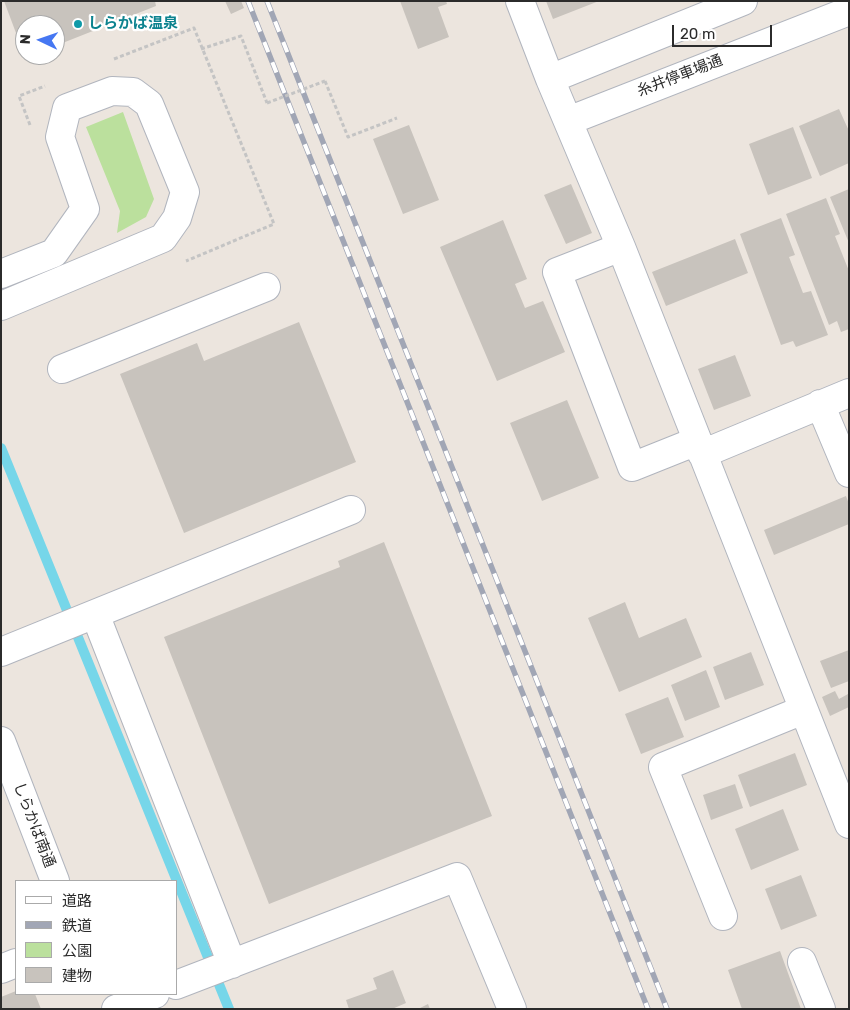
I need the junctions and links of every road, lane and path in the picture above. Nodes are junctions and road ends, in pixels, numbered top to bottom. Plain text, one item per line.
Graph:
1 (520, 1) edge
2 (743, 1) edge
3 (849, 10) edge
4 (202, 49) junction
5 (111, 60) dead end
6 (550, 79) junction
7 (47, 85) dead end
8 (397, 118) dead end
9 (568, 121) junction
10 (33, 133) dead end
11 (621, 247) junction
12 (183, 262) dead end
13 (1, 274) edge
14 (266, 287) dead end
15 (1, 306) edge
16 (62, 369) dead end
17 (849, 392) edge
18 (820, 404) junction
19 (700, 448) junction
20 (849, 474) edge
21 (351, 510) dead end
22 (96, 614) junction
23 (1, 652) edge
24 (803, 710) junction
25 (1, 741) edge
26 (849, 824) edge
27 (55, 880) edge
28 (723, 916) dead end
29 (802, 962) dead end
30 (15, 963) edge
31 (232, 964) junction
32 (1, 969) edge
33 (178, 985) edge
34 (100, 995) edge
35 (152, 995) edge
36 (106, 1009) edge
37 (116, 1009) edge
38 (512, 1009) edge
39 (821, 1009) edge

1 - 6 street
2 - 6 street
3 - 9 street, 糸井停車場通
4 - 5 path
4 - 8 path, bridge
4 - 12 path
6 - 9 street
7 - 10 path
9 - 11 street
11 - 19 street
11 - 19 street
13 - 15 street
14 - 16 street
17 - 18 street
18 - 19 street
18 - 20 street
19 - 24 street
21 - 22 street
22 - 23 street
22 - 31 street
24 - 26 street
24 - 28 street
25 - 27 street, しらかば南通
29 - 39 street
30 - 32 street
31 - 33 street
31 - 38 street
34 - 36 street
35 - 37 street

